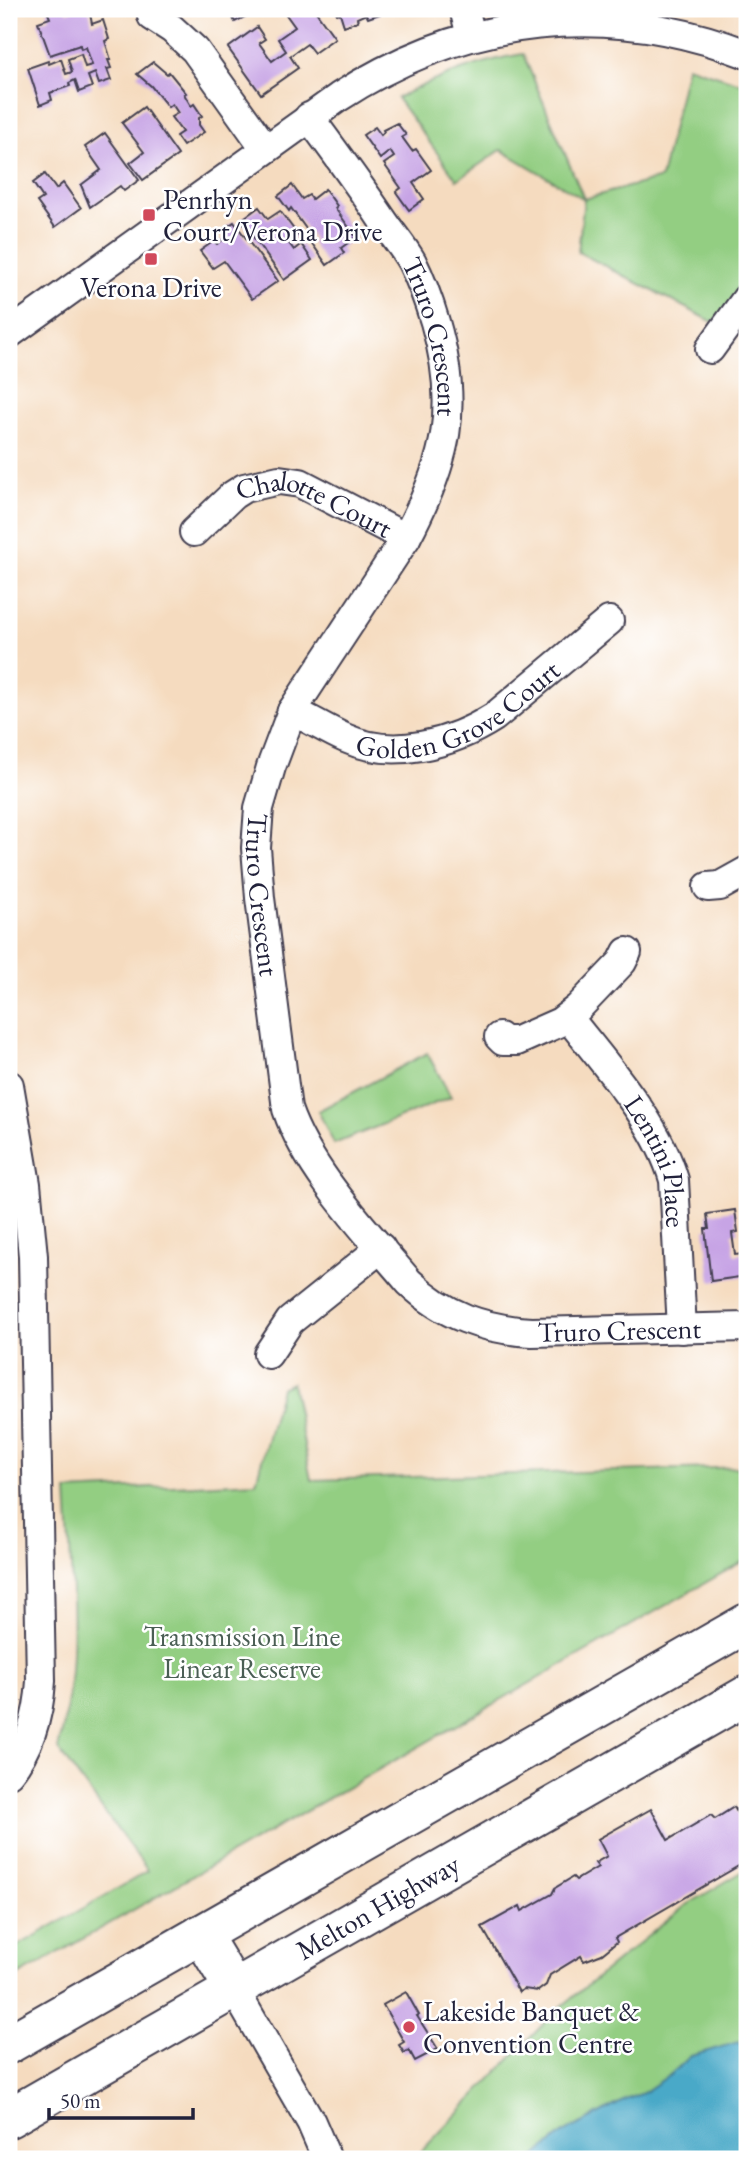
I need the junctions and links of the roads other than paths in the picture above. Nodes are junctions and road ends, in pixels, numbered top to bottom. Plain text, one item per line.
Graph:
1 (152, 16) dead end
2 (467, 22) edge
3 (747, 54) edge
4 (309, 117) junction
5 (265, 148) junction
6 (747, 298) edge
7 (9, 334) edge
8 (710, 349) dead end
9 (194, 532) dead end
10 (406, 538) junction
11 (609, 621) dead end
12 (292, 711) junction
13 (747, 871) edge
14 (708, 887) dead end
15 (627, 952) dead end
16 (568, 1017) junction
17 (499, 1037) dead end
18 (9, 1085) edge
19 (14, 1149) edge
20 (381, 1248) junction
21 (747, 1327) edge
22 (681, 1329) junction
23 (266, 1357) dead end
24 (747, 1623) edge
25 (747, 1695) edge
26 (9, 1773) edge
27 (201, 1934) junction
28 (234, 1989) junction
29 (9, 2044) edge
30 (9, 2118) edge
31 (327, 2159) edge

1 - 5 street
2 - 3 street
2 - 4 street
4 - 5 street
4 - 10 street, Truro Crescent
5 - 7 street
6 - 8 street
9 - 10 street, Chalotte Court
10 - 12 street, Truro Crescent
11 - 12 street, Golden Grove Court
12 - 20 street, Truro Crescent
13 - 14 street
15 - 16 street
16 - 17 street
16 - 22 street, Lentini Place
18 - 19 street
19 - 26 street
20 - 22 street, Truro Crescent
20 - 23 street
21 - 22 street, Truro Crescent
24 - 27 highway
25 - 28 highway, Melton Highway
27 - 28 highway
27 - 29 highway
28 - 30 highway, Melton Highway
28 - 31 street

